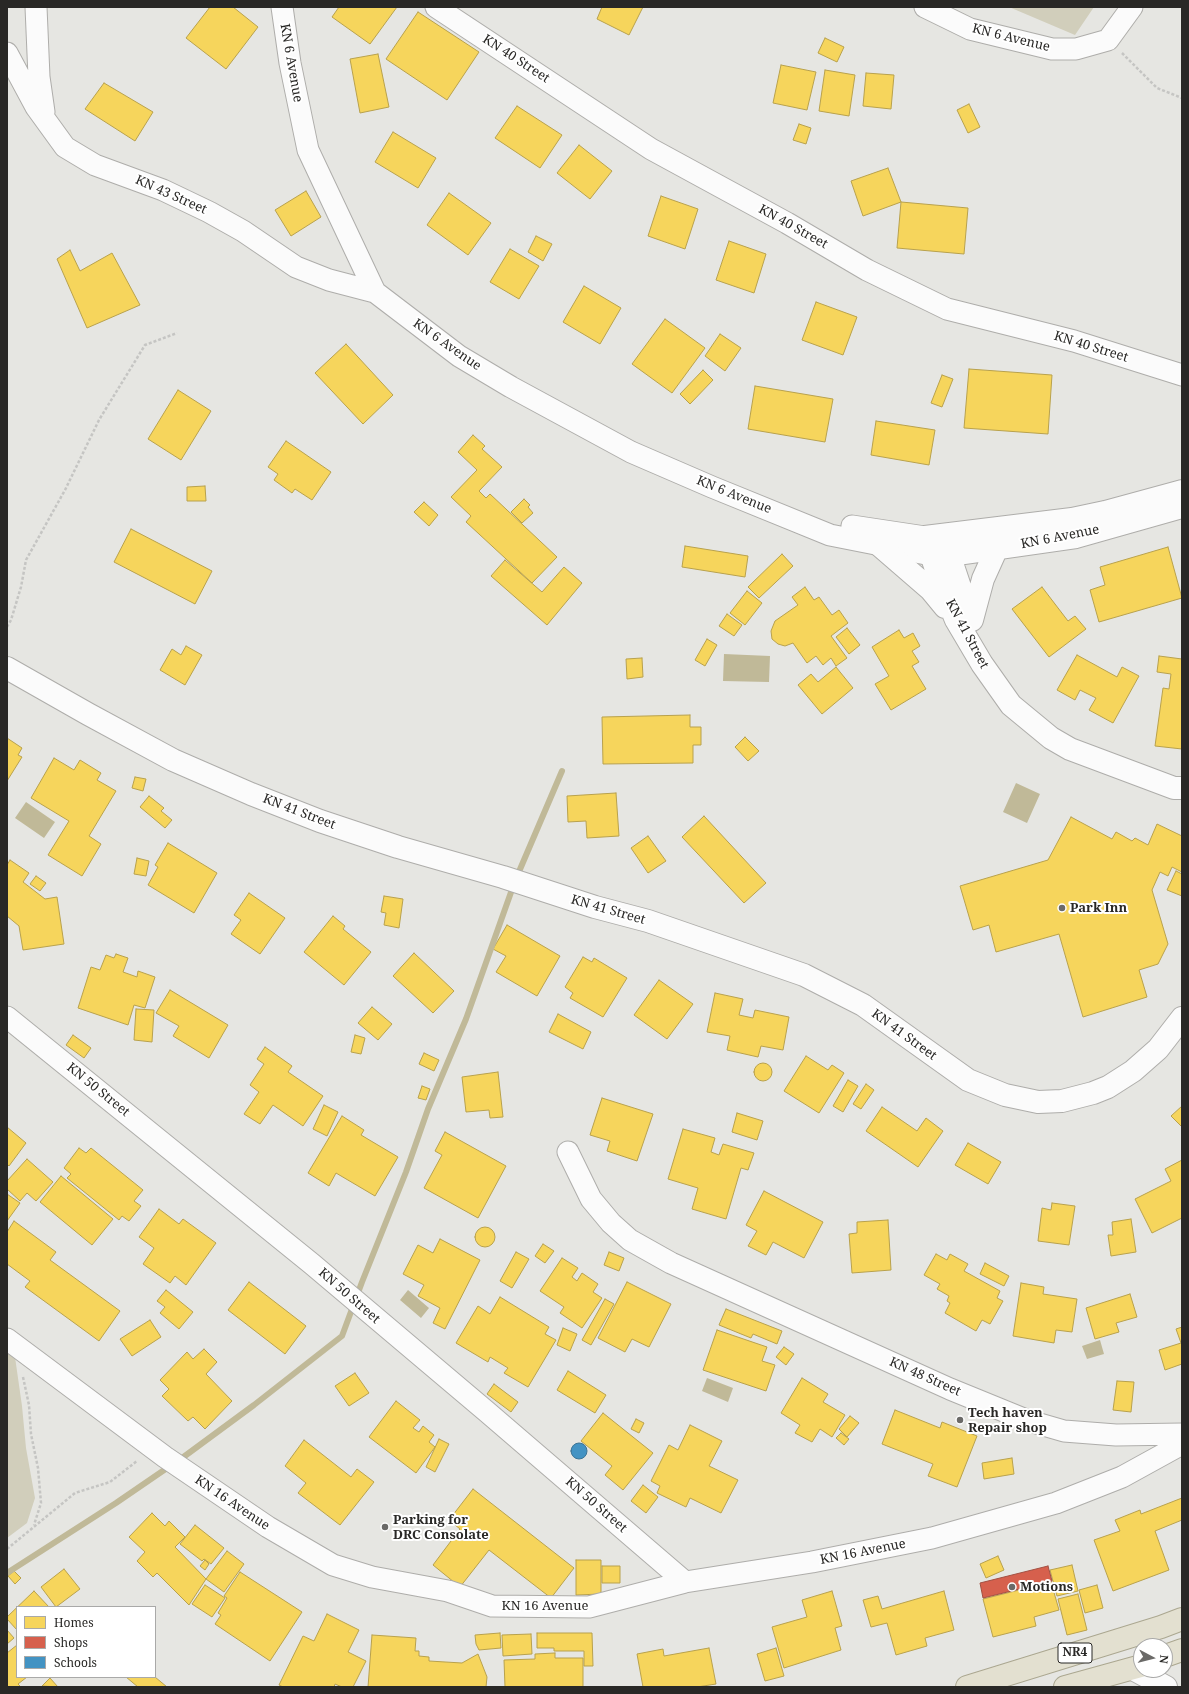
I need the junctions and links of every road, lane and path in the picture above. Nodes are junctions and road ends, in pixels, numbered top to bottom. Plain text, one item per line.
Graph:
1 (36, 7) edge
2 (282, 7) edge
3 (436, 7) edge
4 (925, 7) edge
5 (1132, 7) edge
6 (1108, 40) junction
7 (7, 53) edge
8 (1182, 98) edge
9 (45, 128) junction
10 (375, 292) junction
11 (177, 333) dead end
12 (1182, 375) edge
13 (1182, 491) edge
14 (1182, 507) edge
15 (797, 521) junction
16 (878, 545) junction
17 (937, 546) junction
18 (997, 548) junction
19 (964, 620) junction
20 (7, 627) edge
21 (7, 668) edge
22 (1182, 788) edge
23 (7, 1017) edge
24 (1182, 1018) edge
25 (568, 1152) dead end
26 (14, 1344) edge
27 (1182, 1434) edge
28 (1182, 1444) edge
29 (156, 1450) junction
30 (34, 1526) junction
31 (7, 1549) edge
32 (685, 1582) junction
33 (1182, 1619) edge
34 (1133, 1668) edge
35 (1153, 1678) edge
36 (1073, 1686) edge
37 (968, 1687) edge
38 (1166, 1687) edge

1 - 9 street
2 - 10 street, KN 6 Avenue
3 - 12 street, KN 40 Street
4 - 6 street, KN 6 Avenue
5 - 6 street
6 - 8 path
7 - 9 street, KN 43 Street
9 - 10 street, KN 43 Street
10 - 15 street, KN 6 Avenue
11 - 20 path
13 - 17 main road, KN 6 Avenue
14 - 18 main road, KN 6 Avenue
15 - 16 street, KN 6 Avenue
15 - 17 street, KN 6 Avenue
16 - 17 street, KN 6 Avenue
16 - 19 main road
17 - 18 main road, KN 6 Avenue
17 - 19 main road, KN 41 Street
18 - 19 main road
19 - 22 main road, KN 41 Street
21 - 24 main road, KN 41 Street
23 - 32 street, KN 50 Street
25 - 27 street, KN 48 Street
26 - 29 street, KN 16 Avenue
26 - 30 path
28 - 32 street, KN 16 Avenue
29 - 30 path
29 - 32 street, KN 16 Avenue
30 - 31 path
33 - 37 highway, NR4
34 - 36 highway, NR4
35 - 38 main road

